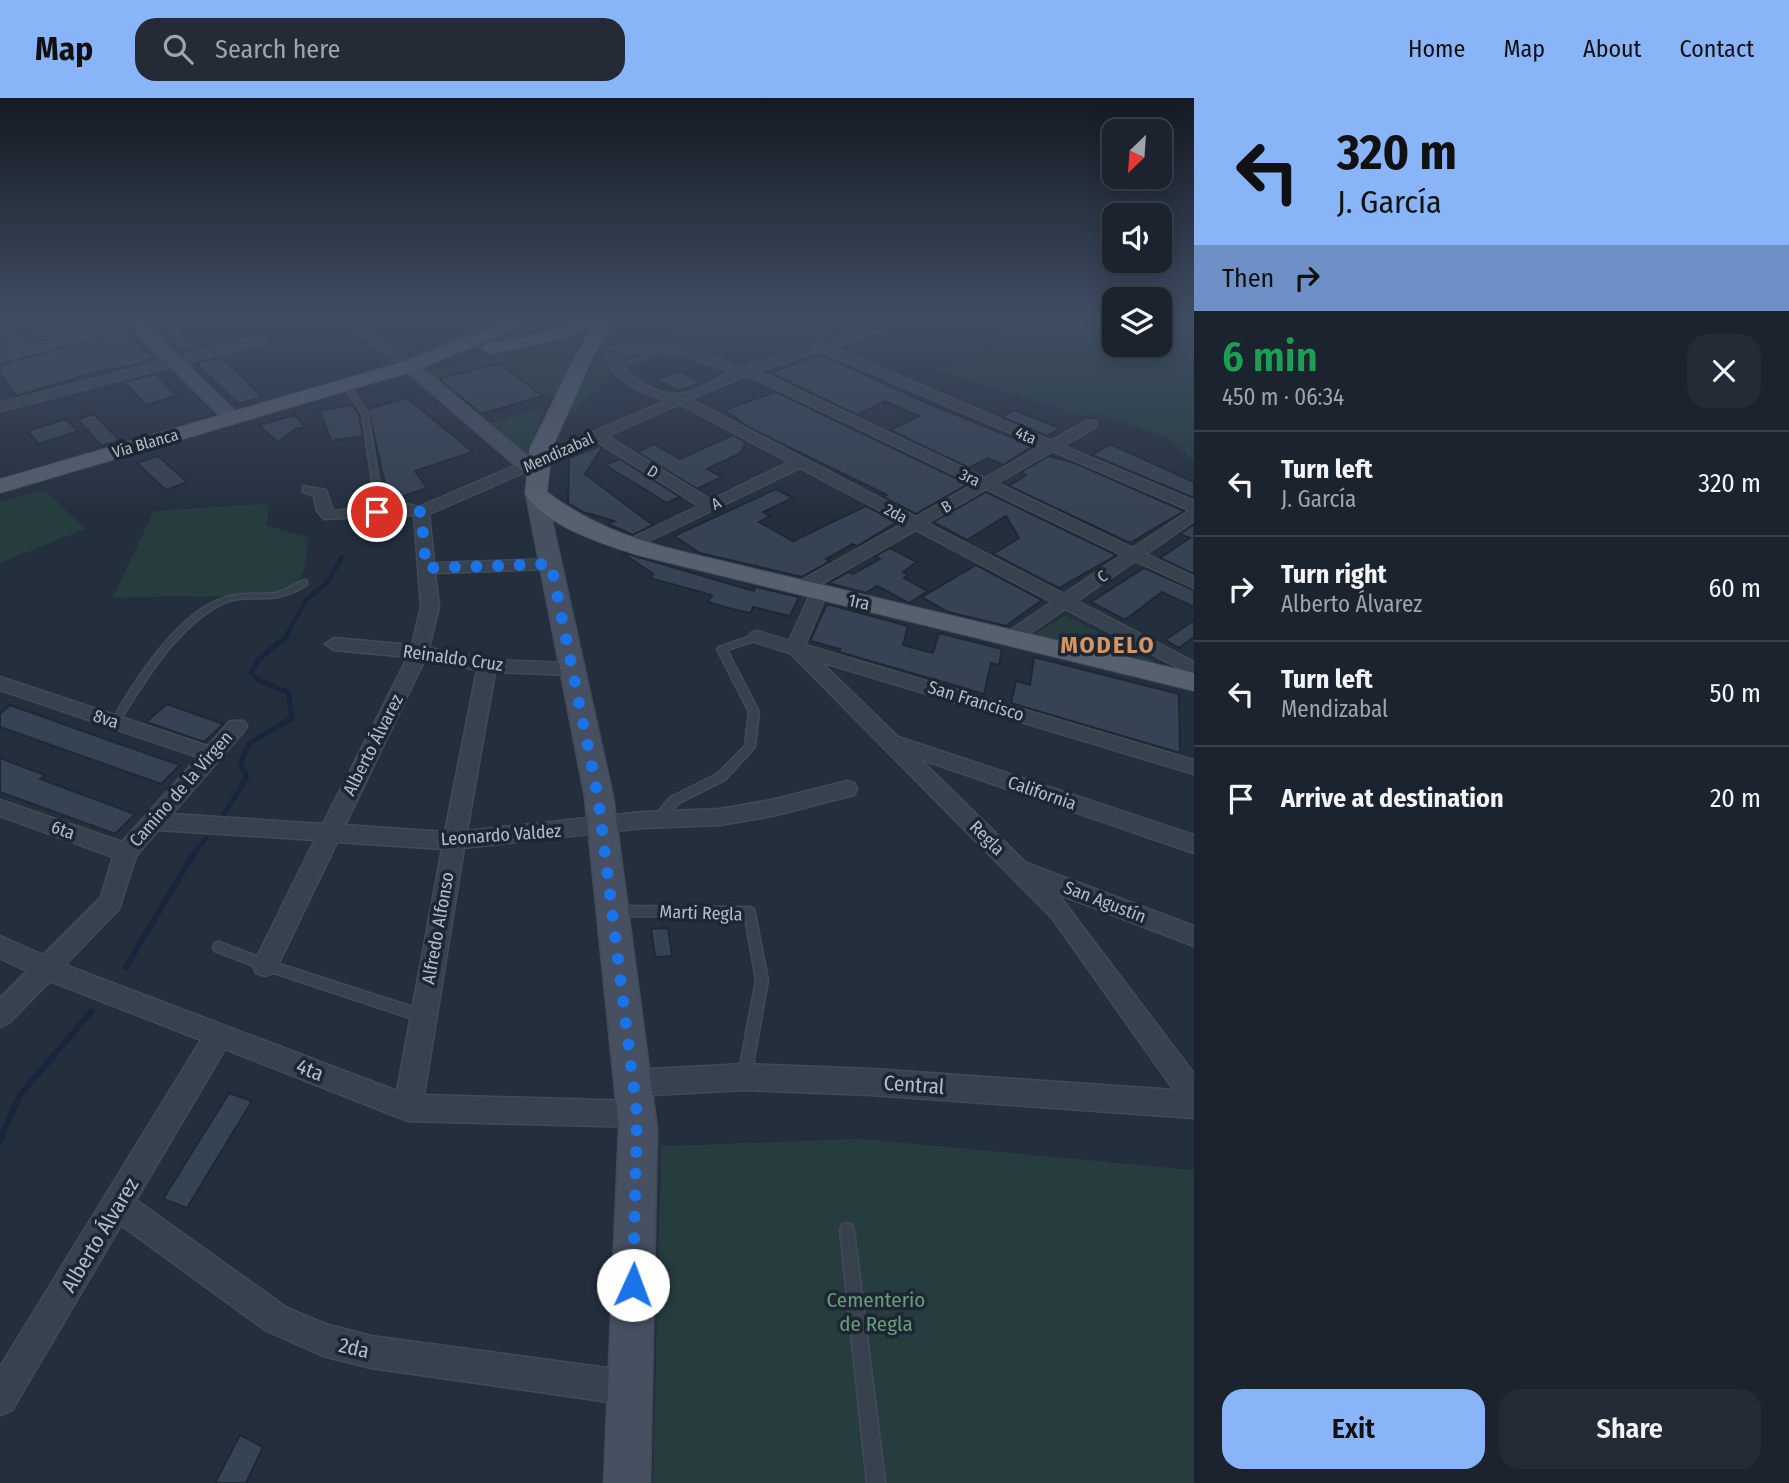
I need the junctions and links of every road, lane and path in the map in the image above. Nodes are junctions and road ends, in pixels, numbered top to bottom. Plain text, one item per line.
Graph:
1 (346, 384) edge
2 (85, 385) edge
3 (198, 385) edge
4 (344, 385) edge
5 (432, 385) edge
6 (561, 385) edge
7 (634, 385) edge
8 (711, 385) edge
9 (773, 385) edge
10 (909, 385) edge
11 (678, 398) junction
12 (0, 407) edge
13 (232, 418) junction
14 (1091, 424) dead end
15 (596, 435) junction
16 (1052, 446) junction
17 (800, 462) junction
18 (535, 474) junction
19 (985, 484) junction
20 (0, 486) edge
21 (377, 487) dead end
22 (308, 489) dead end
23 (710, 506) junction
24 (1194, 507) edge
25 (421, 512) junction
26 (1194, 514) edge
27 (915, 523) junction
28 (632, 544) junction
29 (1134, 555) junction
30 (551, 564) junction
31 (426, 568) junction
32 (304, 583) dead end
33 (1194, 583) edge
34 (810, 591) junction
35 (1064, 602) junction
36 (757, 637) joint
37 (1011, 638) junction
38 (334, 644) dead end
39 (795, 647) junction
40 (419, 652) junction
41 (487, 666) junction
42 (572, 669) junction
43 (1194, 670) edge
44 (1194, 682) edge
45 (0, 684) edge
46 (115, 722) junction
47 (237, 726) dead end
48 (890, 742) junction
49 (211, 754) junction
50 (1194, 767) edge
51 (847, 789) dead end
52 (0, 808) edge
53 (657, 820) junction
54 (152, 821) junction
55 (602, 827) junction
56 (329, 832) junction
57 (453, 841) junction
58 (1194, 844) edge
59 (126, 852) junction
60 (1017, 868) junction
61 (612, 911) junction
62 (1194, 936) edge
63 (0, 946) edge
64 (219, 947) dead end
65 (265, 965) junction
66 (45, 968) junction
67 (0, 1015) edge
68 (422, 1016) junction
69 (219, 1035) junction
70 (745, 1077) junction
71 (1194, 1096) edge
72 (635, 1099) junction
73 (1194, 1105) edge
74 (408, 1108) junction
75 (118, 1205) junction
76 (846, 1230) dead end
77 (630, 1388) junction
78 (0, 1398) edge
79 (627, 1483) edge
80 (876, 1483) edge

1 - 21 lane
2 - 12 street
3 - 13 main road
4 - 13 main road, Vía Blanca
5 - 18 main road
6 - 18 main road
7 - 11 street, 2da
8 - 11 street, Mendizabal
9 - 19 street, 3ra
10 - 16 street, 4ta
11 - 15 street, Mendizabal
11 - 17 street, 2da
13 - 20 main road, Vía Blanca
14 - 16 street, B
15 - 18 street, Mendizabal
15 - 23 street, D
16 - 19 street, B
16 - 24 street, 4ta
17 - 23 street, A
17 - 27 street, 2da
18 - 25 street, Mendizabal
18 - 28 main road, 1ra
18 - 30 main road
19 - 27 street, B
19 - 29 street, 3ra
22 - 25 street, Mendizabal
23 - 28 street, A
25 - 31 street, Alberto Álvarez
26 - 29 street, C
27 - 34 street, B
27 - 35 street, 2da
28 - 34 main road, 1ra
29 - 33 street, 3ra
29 - 35 street, C
30 - 31 street
30 - 42 main road
31 - 40 street, Alberto Álvarez
32 - 46 lane
34 - 37 main road, 1ra
34 - 39 street
35 - 37 street, C
35 - 43 street, 2da
36 - 39 street, San Francisco
36 - 53 lane
37 - 44 main road, 1ra
38 - 40 street, Reinaldo Cruz
39 - 48 street, Regla
39 - 50 street, San Francisco
40 - 41 street, Reinaldo Cruz
40 - 56 street, Alberto Álvarez
41 - 42 street, Reinaldo Cruz
41 - 57 street, Alfredo Alfonso
42 - 55 main road
45 - 46 street, 8va
46 - 49 street, 8va
47 - 49 street, Camino de la Virgen
48 - 58 street, California
48 - 60 street, Regla
49 - 54 street, Camino de la Virgen
51 - 53 street, Leonardo Valdez
52 - 59 street, 6ta
53 - 55 street, Leonardo Valdez
54 - 56 street, Leonardo Valdez
54 - 59 street, Camino de la Virgen
55 - 57 street, Leonardo Valdez
55 - 61 main road
56 - 57 street, Leonardo Valdez
56 - 65 street, Alberto Álvarez
57 - 68 street, Alfredo Alfonso
59 - 66 street, Camino de la Virgen
60 - 62 street, San Agustín
60 - 71 street, Regla
61 - 70 lane, Marti Regla
61 - 72 main road
63 - 66 street, 4ta
64 - 65 lane
65 - 68 lane
66 - 67 street, Camino de la Virgen
66 - 69 street, 4ta
68 - 74 street, Alfredo Alfonso
69 - 74 street, 4ta
69 - 75 street, Alberto Álvarez
70 - 72 street, Central
70 - 73 street, Central
72 - 74 street, 4ta
72 - 77 main road
75 - 77 street, 2da
75 - 78 street, Alberto Álvarez
76 - 80 lane
77 - 79 main road

